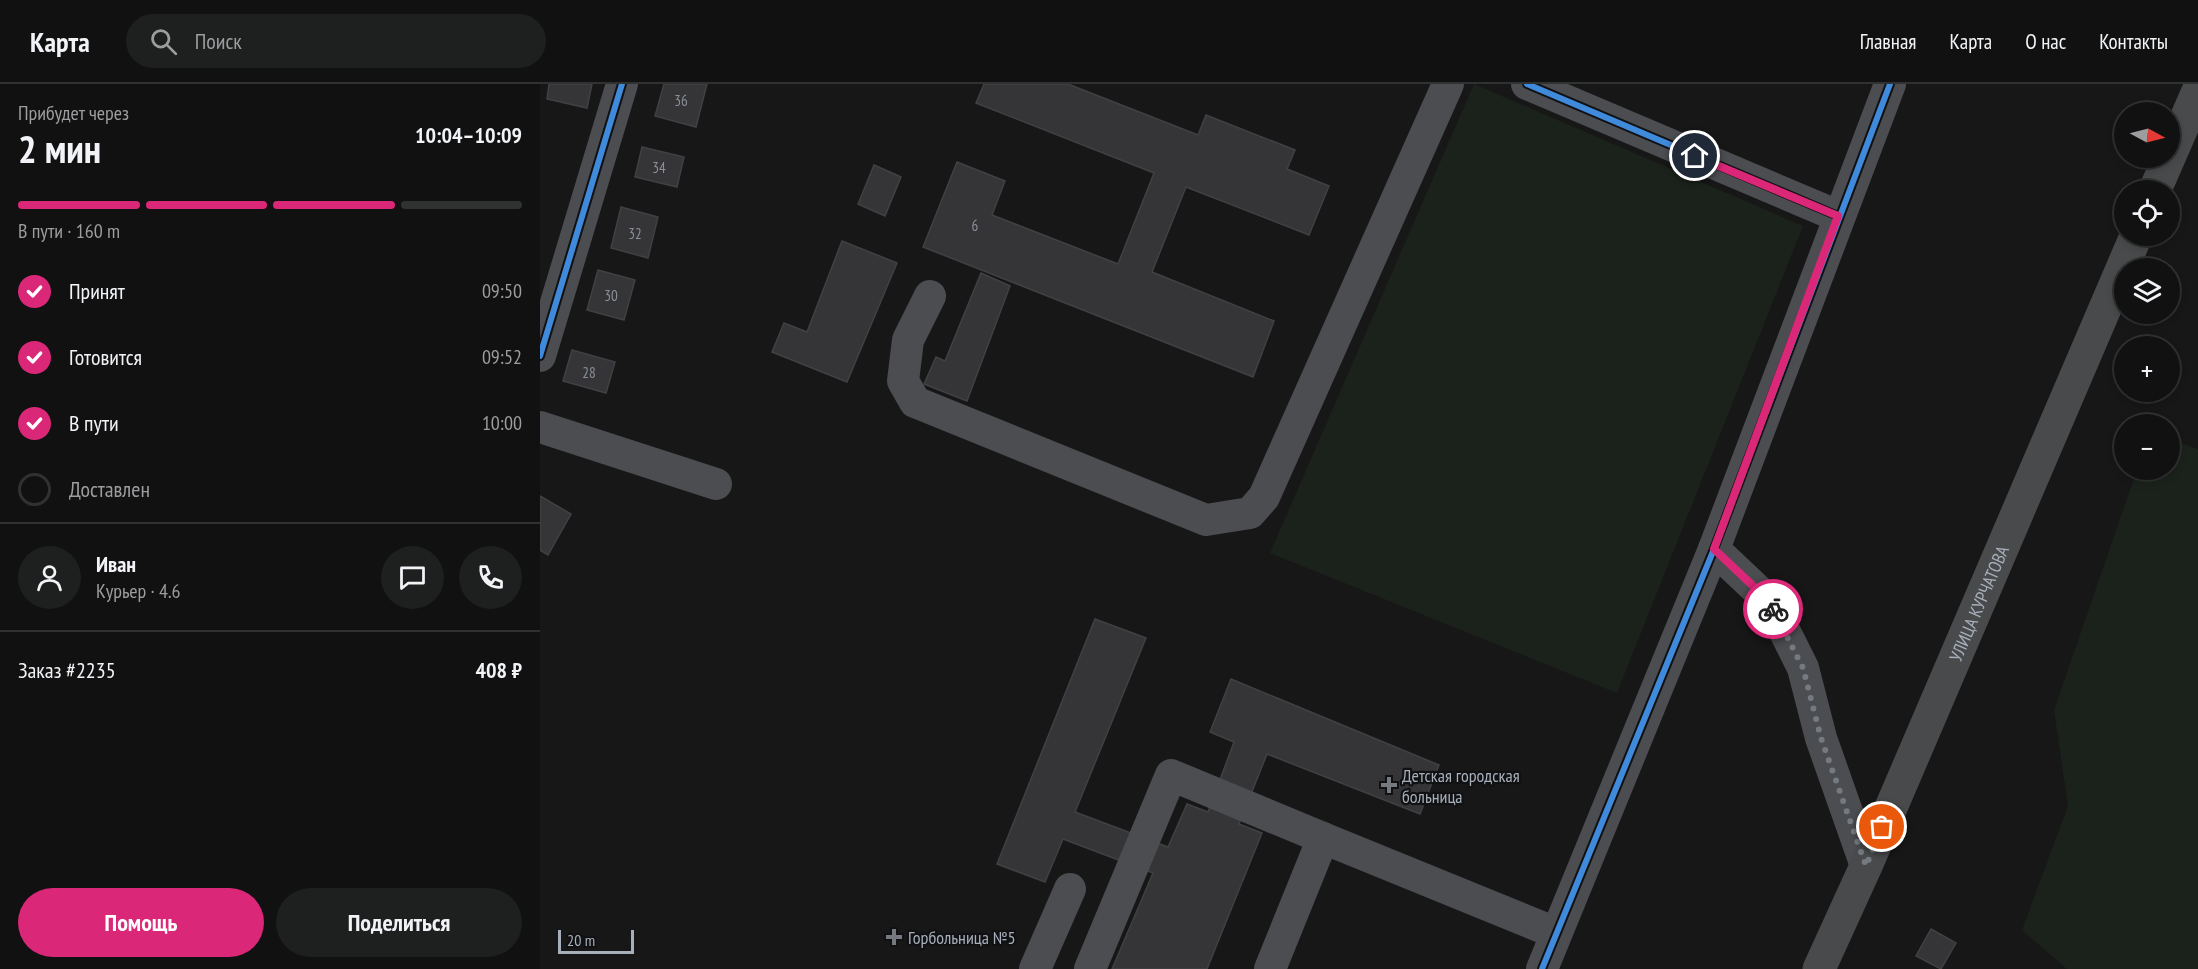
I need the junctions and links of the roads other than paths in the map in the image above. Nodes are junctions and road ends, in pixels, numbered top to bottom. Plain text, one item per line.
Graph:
1 (622, 84) edge
2 (1448, 84) edge
3 (1527, 84) edge
4 (1890, 84) edge
5 (2198, 92) edge
6 (2159, 180) edge
7 (1838, 216) junction
8 (2132, 246) edge
9 (930, 296) dead end
10 (540, 356) edge
11 (540, 427) edge
12 (716, 484) dead end
13 (1714, 549) junction
14 (1323, 838) junction
15 (1866, 866) junction
16 (1070, 889) dead end
17 (1556, 933) junction
18 (1035, 969) edge
19 (1090, 969) edge
20 (1270, 969) edge
21 (1542, 969) edge
22 (1819, 969) edge

1 - 10 street
2 - 9 street
3 - 7 street
4 - 7 street
5 - 6 main road
7 - 13 street
8 - 15 main road, УЛИЦА КУРЧАТОВА
11 - 12 street
13 - 15 street
13 - 17 street
14 - 17 street
14 - 19 street
14 - 20 street
15 - 22 main road, УЛИЦА КУРЧАТОВА
16 - 18 street
17 - 21 street

